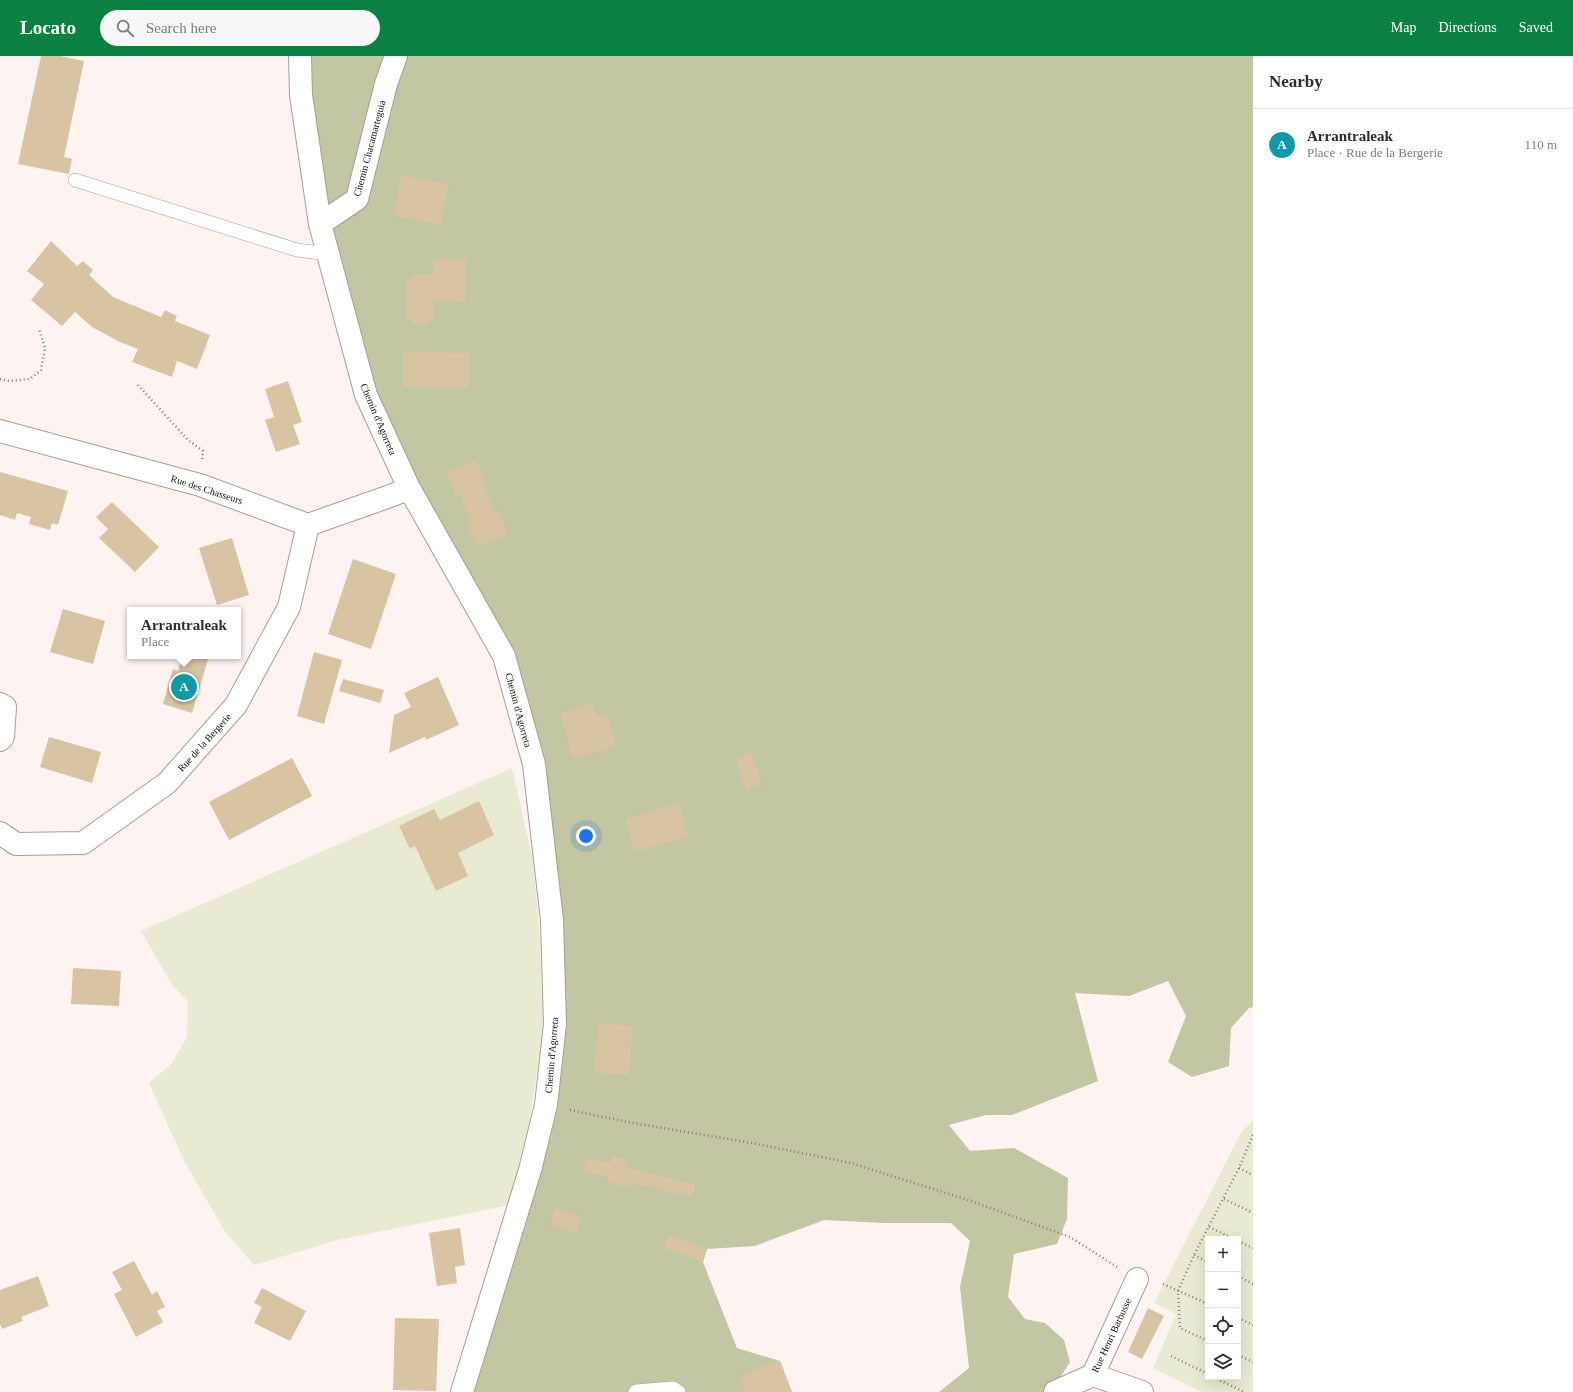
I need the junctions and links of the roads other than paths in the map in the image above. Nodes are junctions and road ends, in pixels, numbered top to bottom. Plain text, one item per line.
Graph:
1 (300, 56) edge
2 (396, 56) edge
3 (75, 180) dead end
4 (320, 224) junction
5 (328, 254) junction
6 (0, 431) edge
7 (409, 488) junction
8 (308, 525) junction
9 (0, 704) edge
10 (0, 740) edge
11 (0, 833) edge
12 (1137, 1279) road end
13 (1093, 1375) junction
14 (462, 1392) edge
15 (635, 1392) edge
16 (679, 1392) edge
17 (1055, 1392) edge
18 (1142, 1392) edge

1 - 4 street, Chemin d'Agorreta
2 - 4 street, Chemin Chacamarteguia
3 - 5 lane
4 - 5 street, Chemin d'Agorreta
5 - 7 street, Chemin d'Agorreta
6 - 8 street, Rue des Chasseurs
7 - 8 street
7 - 14 street, Chemin d'Agorreta
8 - 11 street, Rue de la Bergerie
9 - 10 street
12 - 13 street, Rue Henri Barbusse
13 - 17 street, Rue Henri Barbusse
13 - 18 street
15 - 16 lane

